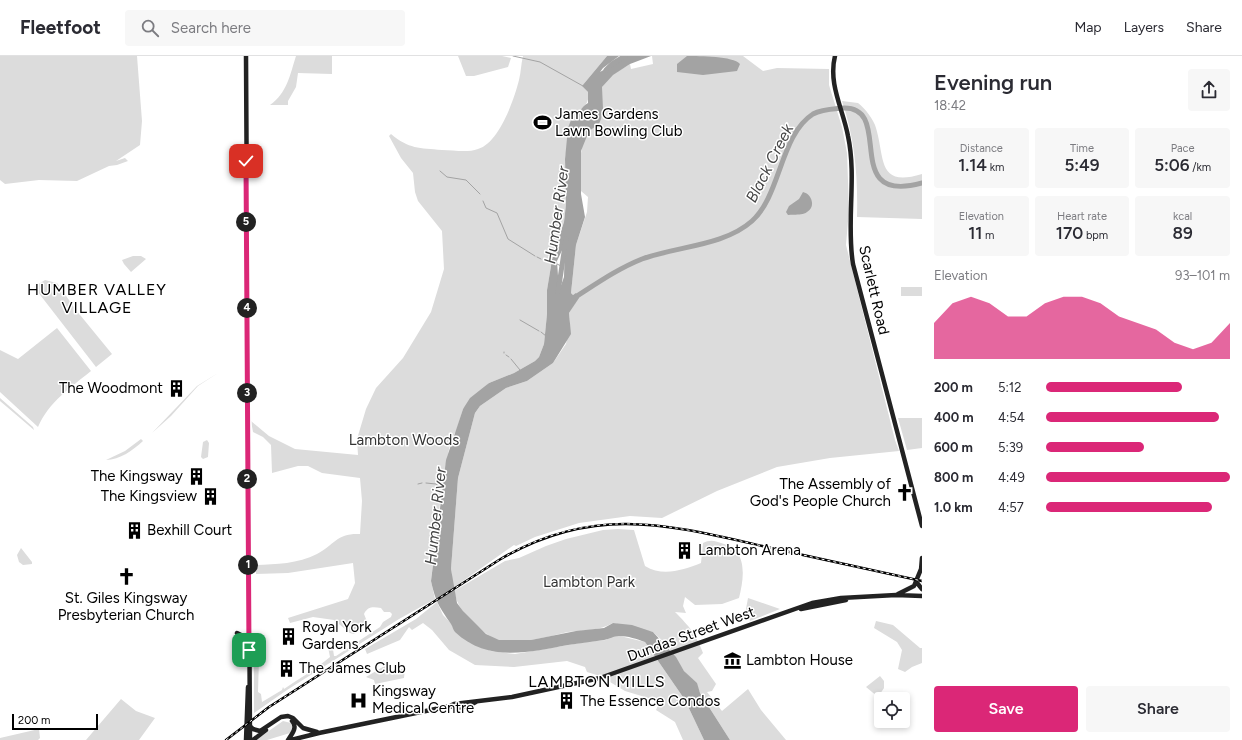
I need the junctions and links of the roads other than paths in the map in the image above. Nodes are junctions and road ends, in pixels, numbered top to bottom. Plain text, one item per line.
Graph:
1 (246, 56) edge
2 (835, 56) edge
3 (922, 526) edge
4 (922, 558) edge
5 (921, 569) edge
6 (918, 584) junction
7 (922, 590) edge
8 (896, 595) junction
9 (913, 595) junction
10 (922, 596) edge
11 (249, 626) junction
12 (249, 650) junction
13 (249, 682) junction
14 (250, 725) junction
15 (319, 733) junction
16 (301, 739) edge
17 (246, 740) edge
18 (250, 740) edge
19 (254, 740) edge
20 (288, 740) edge
21 (291, 740) edge

1 - 11 main road
2 - 3 main road, Scarlett Road
4 - 5 main road
5 - 6 main road
5 - 8 main road
6 - 7 main road
6 - 9 main road
8 - 9 main road, Dundas Street West
8 - 15 main road, Dundas Street West
9 - 10 main road, Dundas Street West
11 - 12 main road
11 - 12 main road
12 - 13 main road
13 - 14 main road
13 - 17 main road
14 - 15 main road
14 - 18 main road
15 - 16 main road, Dundas Street West
16 - 21 main road, Dundas Street West
19 - 20 main road

